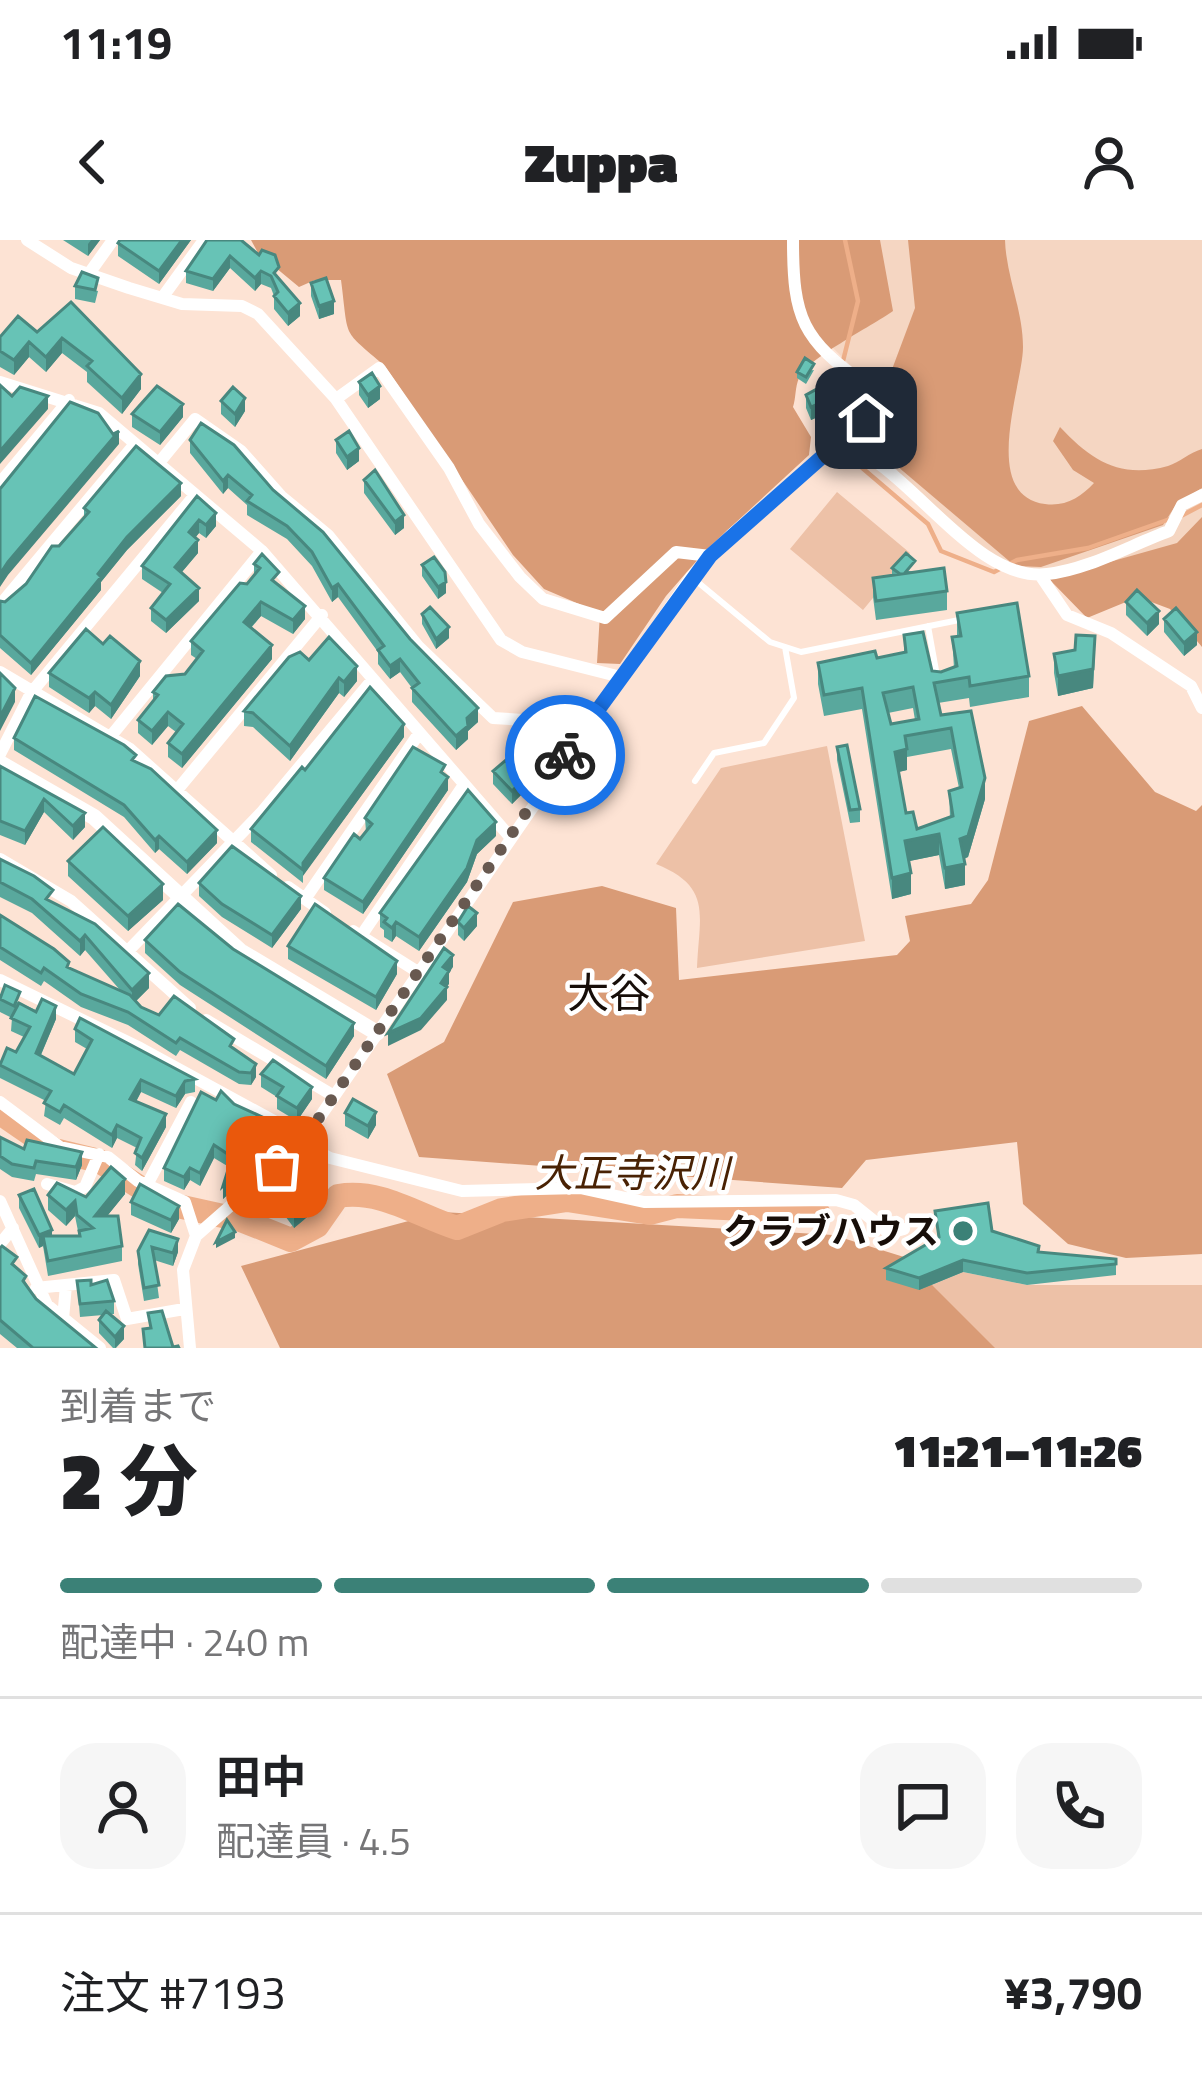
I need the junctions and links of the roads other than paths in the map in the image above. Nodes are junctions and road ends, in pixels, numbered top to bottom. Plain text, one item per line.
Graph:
1 (27, 240) edge
2 (113, 240) edge
3 (204, 240) edge
4 (793, 240) edge
5 (88, 275) junction
6 (162, 298) junction
7 (0, 382) edge
8 (866, 386) junction
9 (336, 398) junction
10 (69, 400) junction
11 (842, 443) junction
12 (134, 445) junction
13 (880, 463) junction
14 (158, 464) junction
15 (0, 483) edge
16 (195, 495) junction
17 (1202, 495) edge
18 (262, 551) junction
19 (710, 556) junction
20 (1040, 575) junction
21 (691, 577) junction
22 (0, 605) edge
23 (322, 615) junction
24 (972, 618) edge
25 (928, 626) junction
26 (784, 646) junction
27 (0, 672) edge
28 (621, 677) junction
29 (373, 679) junction
30 (939, 686) edge
31 (32, 693) junction
32 (1202, 708) edge
33 (582, 731) junction
34 (418, 735) junction
35 (110, 736) junction
36 (0, 754) edge
37 (0, 763) edge
38 (695, 781) dead end
39 (463, 785) junction
40 (178, 789) junction
41 (511, 838) junction
42 (234, 843) junction
43 (0, 859) edge
44 (180, 898) junction
45 (305, 899) junction
46 (361, 936) junction
47 (128, 952) junction
48 (418, 972) junction
49 (0, 980) edge
50 (376, 1033) junction
51 (334, 1096) junction
52 (0, 1102) edge
53 (190, 1102) edge
54 (303, 1141) junction
55 (97, 1158) junction
56 (47, 1184) dead end
57 (147, 1185) junction
58 (0, 1201) edge
59 (13, 1228) junction
60 (904, 1228) dead end
61 (196, 1236) junction
62 (0, 1244) edge
63 (66, 1285) junction
64 (36, 1288) junction
65 (184, 1309) junction
66 (63, 1319) junction
67 (100, 1348) edge
68 (190, 1348) edge

1 - 5 street
2 - 5 street
3 - 6 street
4 - 8 street
5 - 6 street
6 - 9 street
7 - 10 street
8 - 11 street
8 - 13 street
9 - 19 street
9 - 28 street
10 - 12 street
10 - 15 street
11 - 13 street
11 - 19 street
12 - 14 street
12 - 22 street
13 - 20 street
14 - 16 street
14 - 33 street
16 - 18 street
16 - 31 street
17 - 20 street
18 - 23 street
18 - 35 street
19 - 21 street
20 - 32 street
21 - 26 lane
21 - 28 street
23 - 29 street
23 - 40 street
24 - 25 lane
25 - 26 lane
25 - 30 lane
26 - 38 lane
27 - 31 street
28 - 33 street
29 - 34 street
29 - 42 street
31 - 35 street
31 - 36 street
33 - 41 street
34 - 39 street
34 - 45 street
35 - 40 street
37 - 44 street
39 - 41 street
39 - 46 street
40 - 42 street
41 - 48 street
42 - 44 street
42 - 45 street
43 - 47 street
44 - 47 street
44 - 50 street
45 - 46 street
46 - 48 street
47 - 51 street
48 - 50 street
49 - 54 street
50 - 51 street
51 - 54 street
52 - 55 street
53 - 57 street
54 - 60 street
54 - 61 street
55 - 56 street
55 - 57 street
57 - 61 street
58 - 59 street
59 - 62 street
59 - 64 street
61 - 65 street
63 - 64 street
63 - 65 street
63 - 66 street
64 - 66 street
65 - 68 street
66 - 67 street

